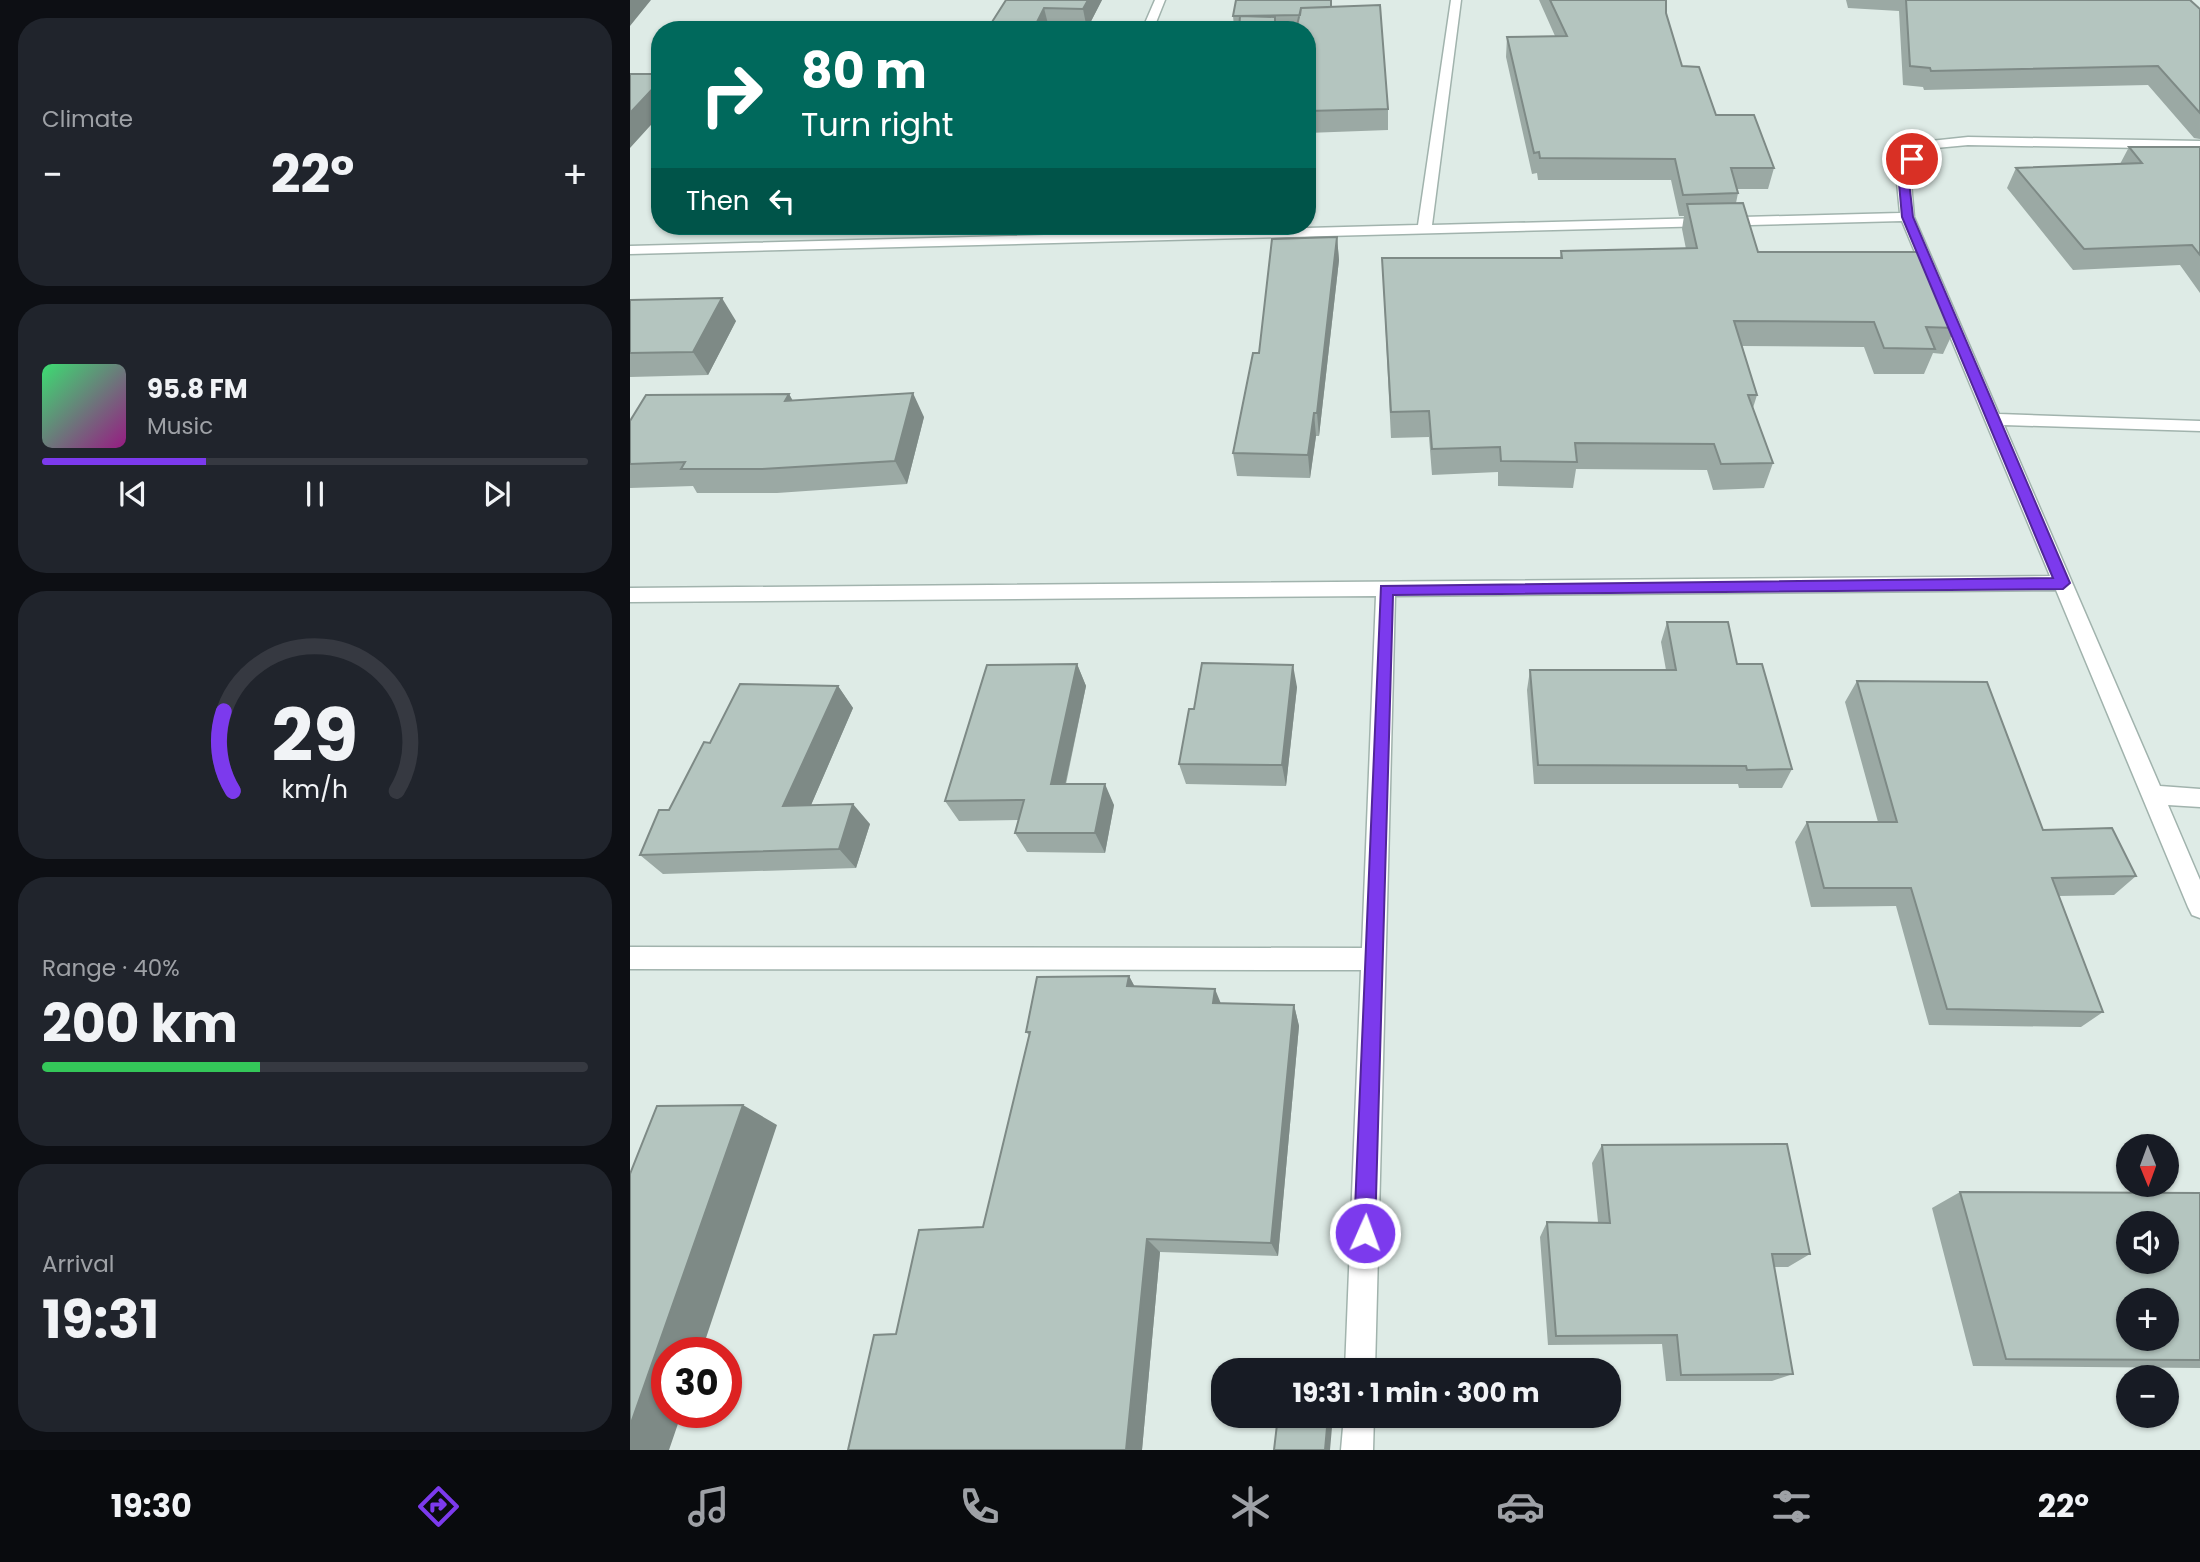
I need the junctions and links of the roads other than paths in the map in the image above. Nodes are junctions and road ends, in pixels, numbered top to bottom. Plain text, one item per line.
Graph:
1 (1160, 0) edge
2 (1456, 0) edge
3 (1151, 21) edge
4 (2197, 142) edge
5 (1908, 217) junction
6 (1424, 230) junction
7 (1316, 231) edge
8 (986, 235) edge
9 (630, 250) edge
10 (1993, 419) junction
11 (2200, 426) edge
12 (2063, 583) junction
13 (1386, 590) junction
14 (630, 594) edge
15 (2152, 794) junction
16 (2200, 798) edge
17 (2200, 907) edge
18 (630, 958) edge
19 (1374, 959) junction
20 (1360, 1358) edge
21 (1358, 1428) edge
22 (1357, 1450) edge

1 - 3 street
2 - 6 street
4 - 5 street
5 - 6 street
5 - 10 street
6 - 7 street
8 - 9 street
10 - 11 street
10 - 12 street
12 - 13 street
12 - 15 street
13 - 14 street
13 - 19 street
15 - 16 street
15 - 17 street
18 - 19 street
19 - 20 street
21 - 22 street

